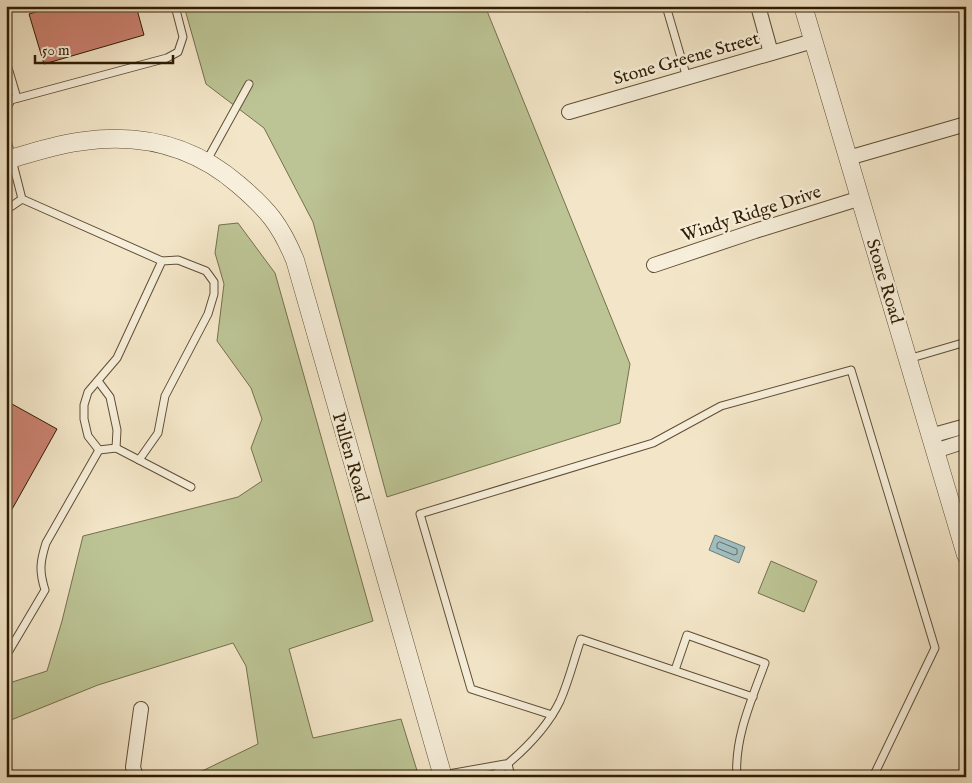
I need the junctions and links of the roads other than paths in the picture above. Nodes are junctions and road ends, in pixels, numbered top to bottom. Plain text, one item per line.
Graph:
1 (175, 6) edge
2 (666, 6) edge
3 (758, 6) edge
4 (803, 6) edge
5 (814, 41) junction
6 (771, 53) junction
7 (6, 60) edge
8 (687, 78) junction
9 (249, 84) dead end
10 (17, 98) junction
11 (6, 110) edge
12 (569, 112) dead end
13 (966, 124) edge
14 (6, 136) edge
15 (848, 158) junction
16 (9, 159) edge
17 (209, 164) junction
18 (860, 198) junction
19 (22, 199) junction
20 (6, 210) edge
21 (162, 261) junction
22 (654, 265) dead end
23 (966, 342) edge
24 (908, 359) junction
25 (98, 381) junction
26 (966, 426) edge
27 (966, 441) edge
28 (932, 443) junction
29 (116, 448) junction
30 (99, 450) junction
31 (139, 460) junction
32 (191, 488) dead end
33 (966, 555) edge
34 (6, 656) edge
35 (675, 670) junction
36 (753, 697) junction
37 (141, 709) dead end
38 (552, 715) junction
39 (508, 764) junction
40 (443, 776) edge
41 (136, 777) edge
42 (491, 777) edge
43 (512, 777) edge
44 (737, 777) edge
45 (873, 777) edge

1 - 10 lane
2 - 8 lane
3 - 6 street
4 - 5 street, Stone Road
5 - 6 street, Stone Greene Street
5 - 15 street, Stone Road
6 - 8 street, Stone Greene Street
7 - 10 lane
8 - 12 street, Stone Greene Street
9 - 17 lane
10 - 11 lane
13 - 15 street
14 - 16 lane
15 - 18 street, Stone Road
16 - 17 street, Pullen Road
16 - 19 lane
17 - 40 street, Pullen Road
18 - 22 street, Windy Ridge Drive
18 - 24 street, Stone Road
19 - 20 lane
19 - 21 lane
21 - 25 lane
21 - 31 lane
23 - 24 lane
24 - 28 street, Stone Road
25 - 29 lane
25 - 30 lane
26 - 28 street
27 - 28 street
28 - 33 street, Stone Road
29 - 30 lane
29 - 31 lane
30 - 34 lane
31 - 32 lane
35 - 36 lane
35 - 36 lane
35 - 38 lane
36 - 44 lane
37 - 41 street
38 - 39 lane
38 - 45 lane
39 - 40 lane
39 - 42 lane
39 - 43 lane

